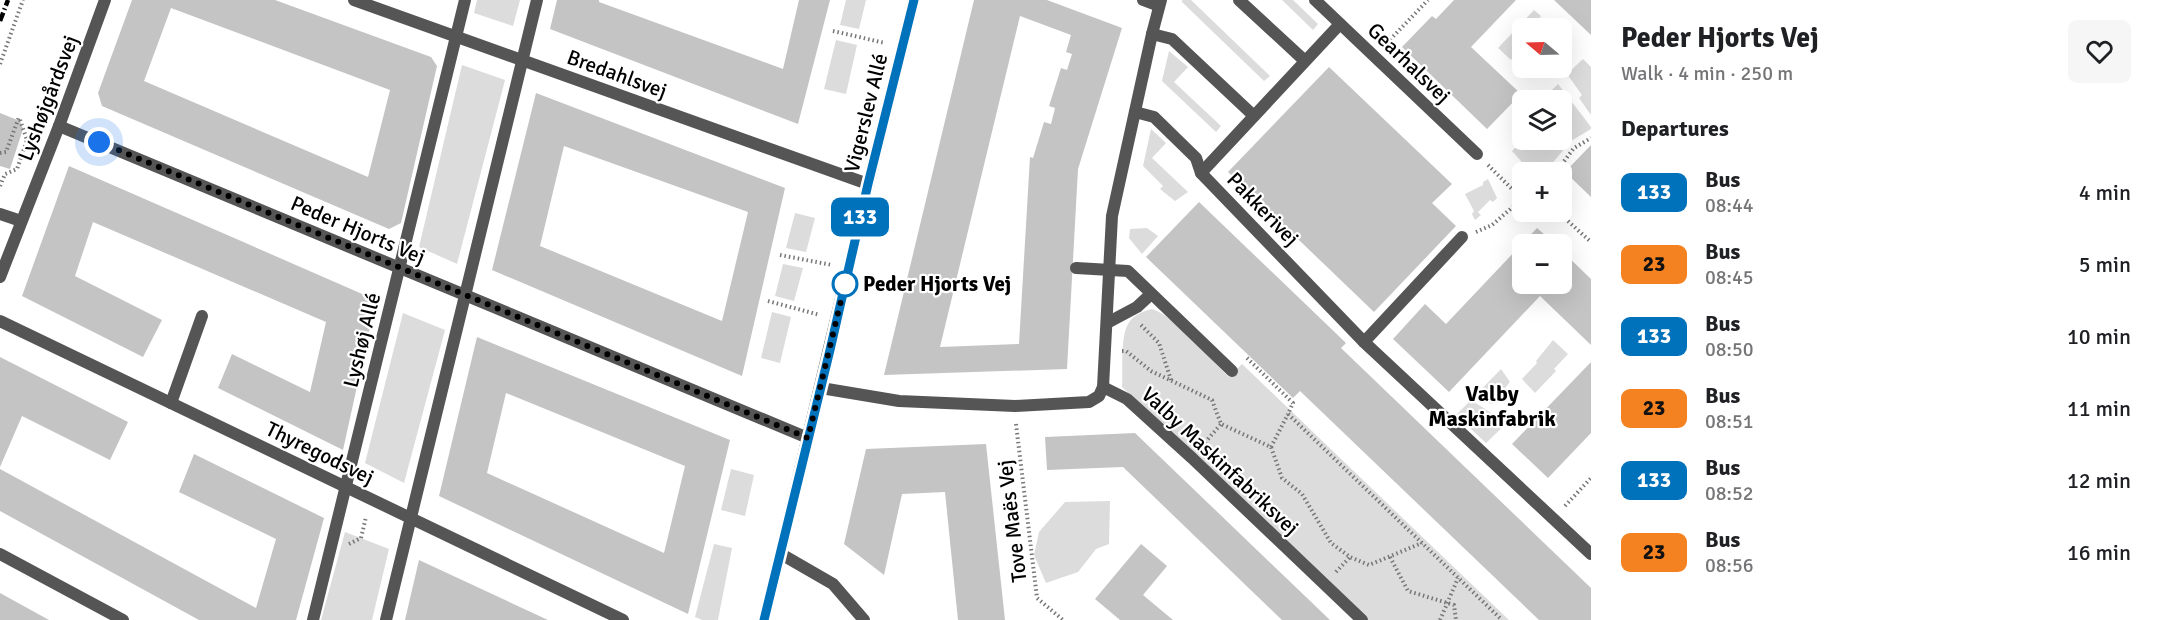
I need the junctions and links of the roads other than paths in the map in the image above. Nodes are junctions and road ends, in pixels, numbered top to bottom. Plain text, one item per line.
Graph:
1 (105, 0) edge
2 (354, 0) edge
3 (465, 0) edge
4 (537, 0) edge
5 (914, 0) edge
6 (1143, 0) edge
7 (1239, 0) edge
8 (1315, 0) edge
9 (1160, 3) edge
10 (1340, 24) junction
11 (1152, 34) junction
12 (456, 36) junction
13 (522, 61) junction
14 (1305, 61) junction
15 (1135, 112) junction
16 (1254, 116) junction
17 (59, 126) junction
18 (1477, 154) road end
19 (1201, 173) junction
20 (868, 184) junction
21 (0, 214) edge
22 (21, 222) junction
23 (1462, 237) road end
24 (399, 268) junction
25 (1076, 268) dead end
26 (1109, 269) junction
27 (0, 277) edge
28 (1151, 294) junction
29 (465, 296) junction
30 (202, 316) dead end
31 (0, 321) edge
32 (1107, 323) junction
33 (1364, 342) junction
34 (1232, 370) dead end
35 (1103, 387) junction
36 (821, 388) junction
37 (171, 403) junction
38 (808, 438) junction
39 (346, 487) junction
40 (411, 519) junction
41 (0, 554) edge
42 (781, 554) junction
43 (1591, 554) edge
44 (123, 620) edge
45 (313, 620) edge
46 (386, 620) edge
47 (623, 620) edge
48 (764, 620) edge
49 (864, 620) edge
50 (1362, 620) edge

1 - 17 street, Lyshøjgårdsvej
2 - 12 street, Bredahlsvej
3 - 12 street, Lyshøj Allé
4 - 13 street
5 - 20 street, Vigerslev Allé
6 - 9 street
7 - 14 street
8 - 10 street, Gearhalsvej
9 - 11 street
10 - 14 street, Pakkerivej
10 - 18 street, Gearhalsvej
11 - 15 street
11 - 16 street
12 - 13 street, Bredahlsvej
12 - 24 street, Lyshøj Allé
13 - 20 street, Bredahlsvej
13 - 29 street
14 - 16 street, Pakkerivej
15 - 19 street
15 - 26 street
16 - 19 street, Pakkerivej
17 - 22 street, Lyshøjgårdsvej
17 - 24 street, Peder Hjorts Vej
19 - 33 street, Pakkerivej
20 - 36 street, Vigerslev Allé
21 - 22 street
22 - 27 street, Lyshøjgårdsvej
23 - 33 street
24 - 29 street, Peder Hjorts Vej
24 - 39 street, Lyshøj Allé
25 - 26 street
26 - 28 street
26 - 32 street
28 - 32 street
28 - 34 street
29 - 38 street, Peder Hjorts Vej
29 - 40 street
30 - 37 street
31 - 37 street, Thyregodsvej
32 - 35 street
33 - 43 street, Pakkerivej
35 - 36 street
35 - 50 street, Valby Maskinfabriksvej
36 - 38 street, Vigerslev Allé
37 - 39 street, Thyregodsvej
38 - 42 street, Vigerslev Allé
39 - 40 street, Thyregodsvej
39 - 45 street, Lyshøj Allé
40 - 46 street
40 - 47 street, Thyregodsvej
41 - 44 street
42 - 48 street, Vigerslev Allé
42 - 49 street

